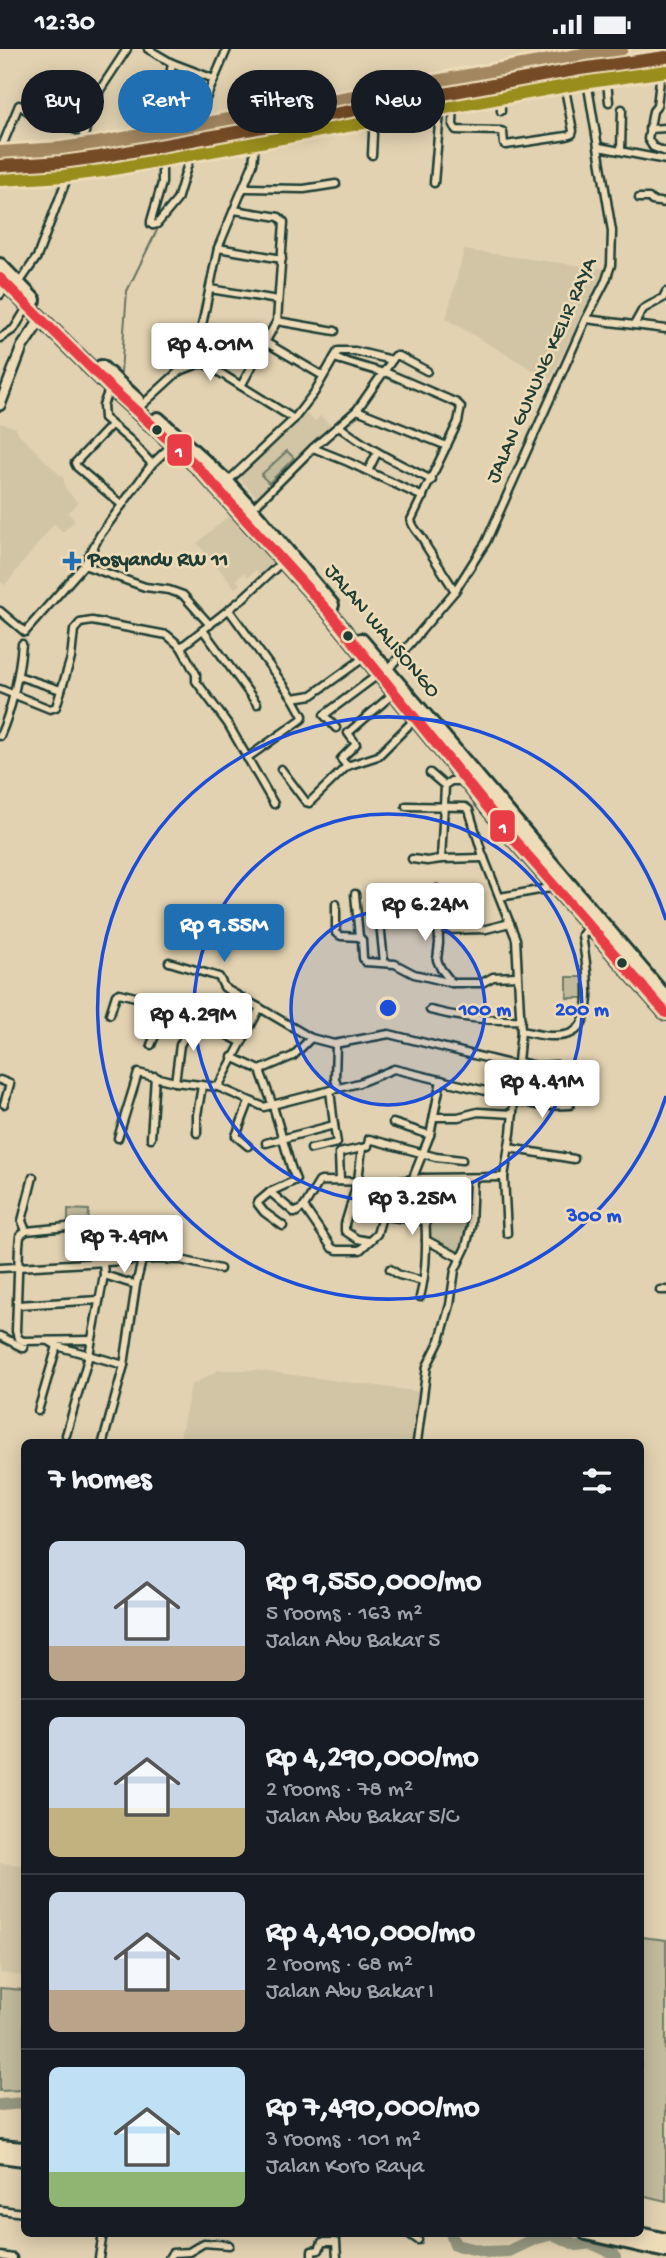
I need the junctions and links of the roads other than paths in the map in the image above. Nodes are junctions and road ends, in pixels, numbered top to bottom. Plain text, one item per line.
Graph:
1 (127, 49) edge
2 (148, 49) edge
3 (227, 49) edge
4 (581, 49) edge
5 (172, 63) junction
6 (664, 63) edge
7 (606, 71) junction
8 (663, 77) edge
9 (563, 78) junction
10 (214, 79) joint
11 (104, 84) edge
12 (500, 89) junction
13 (454, 97) junction
14 (445, 99) edge
15 (609, 102) dead end
16 (666, 105) edge
17 (21, 106) edge
18 (657, 106) junction
19 (622, 109) dead end
20 (501, 111) dead end
21 (351, 116) edge
22 (666, 128) edge
23 (649, 129) junction
24 (85, 133) edge
25 (373, 133) edge
26 (438, 133) edge
27 (256, 134) junction
28 (197, 146) junction
29 (599, 146) junction
30 (0, 151) edge
31 (621, 151) junction
32 (162, 152) junction
33 (666, 152) edge
34 (372, 155) dead end
35 (666, 160) edge
36 (434, 183) dead end
37 (336, 184) dead end
38 (244, 188) junction
39 (639, 198) dead end
40 (666, 203) edge
41 (234, 210) junction
42 (218, 248) junction
43 (282, 259) junction
44 (0, 265) edge
45 (7, 285) edge
46 (211, 289) junction
47 (665, 296) edge
48 (278, 300) junction
49 (29, 306) junction
50 (42, 316) junction
51 (586, 319) junction
52 (277, 321) junction
53 (634, 325) junction
54 (201, 330) junction
55 (666, 330) edge
56 (335, 331) dead end
57 (0, 338) edge
58 (264, 342) junction
59 (392, 360) junction
60 (88, 361) junction
61 (332, 361) junction
62 (179, 371) junction
63 (428, 371) dead end
64 (384, 373) junction
65 (323, 376) junction
66 (242, 386) junction
67 (110, 387) junction
68 (0, 405) edge
69 (142, 405) junction
70 (357, 410) junction
71 (294, 419) junction
72 (111, 425) junction
73 (339, 426) junction
74 (173, 444) junction
75 (447, 446) junction
76 (313, 448) junction
77 (377, 453) junction
78 (152, 464) junction
79 (368, 471) junction
80 (432, 480) junction
81 (227, 482) junction
82 (423, 497) junction
83 (122, 505) junction
84 (251, 510) junction
85 (282, 562) junction
86 (84, 565) junction
87 (455, 591) junction
88 (229, 610) junction
89 (0, 611) edge
90 (210, 625) junction
91 (203, 630) junction
92 (22, 644) dead end
93 (181, 647) junction
94 (365, 657) junction
95 (383, 673) junction
96 (19, 676) junction
97 (0, 689) edge
98 (61, 690) junction
99 (394, 693) junction
100 (14, 694) junction
101 (293, 698) junction
102 (257, 704) dead end
103 (415, 719) junction
104 (336, 728) dead end
105 (0, 736) edge
106 (247, 758) junction
107 (347, 766) junction
108 (281, 769) dead end
109 (430, 773) dead end
110 (465, 781) junction
111 (445, 785) junction
112 (274, 804) dead end
113 (406, 806) dead end
114 (443, 807) junction
115 (484, 858) junction
116 (412, 859) dead end
117 (441, 859) junction
118 (557, 887) junction
119 (437, 889) dead end
120 (355, 894) dead end
121 (500, 897) junction
122 (335, 904) dead end
123 (379, 913) dead end
124 (510, 923) junction
125 (589, 925) junction
126 (438, 930) junction
127 (359, 937) junction
128 (169, 961) dead end
129 (384, 963) junction
130 (517, 976) junction
131 (452, 983) junction
132 (666, 998) edge
133 (168, 1005) junction
134 (260, 1008) junction
135 (430, 1010) dead end
136 (666, 1013) edge
137 (110, 1014) dead end
138 (195, 1018) junction
139 (521, 1020) junction
140 (521, 1031) junction
141 (311, 1038) junction
142 (241, 1042) junction
143 (336, 1044) junction
144 (151, 1045) dead end
145 (232, 1057) junction
146 (518, 1064) junction
147 (556, 1065) dead end
148 (260, 1070) junction
149 (155, 1076) junction
150 (0, 1080) edge
151 (440, 1080) junction
152 (175, 1082) junction
153 (202, 1086) junction
154 (218, 1087) junction
155 (334, 1089) junction
156 (515, 1099) junction
157 (249, 1102) junction
158 (4, 1104) dead end
159 (570, 1105) dead end
160 (274, 1106) junction
161 (513, 1114) junction
162 (434, 1117) junction
163 (393, 1123) dead end
164 (334, 1125) junction
165 (197, 1133) dead end
166 (429, 1135) junction
167 (282, 1137) junction
168 (151, 1138) dead end
169 (118, 1139) dead end
170 (266, 1143) dead end
171 (248, 1146) dead end
172 (509, 1148) junction
173 (311, 1149) dead end
174 (362, 1149) junction
175 (423, 1154) junction
176 (574, 1159) dead end
177 (462, 1160) dead end
178 (33, 1177) dead end
179 (504, 1177) junction
180 (423, 1178) junction
181 (473, 1178) junction
182 (358, 1180) junction
183 (412, 1180) junction
184 (340, 1181) junction
185 (392, 1182) junction
186 (270, 1192) junction
187 (304, 1207) junction
188 (382, 1216) junction
189 (425, 1221) junction
190 (283, 1226) dead end
191 (26, 1231) junction
192 (507, 1233) dead end
193 (426, 1240) junction
194 (368, 1241) junction
195 (460, 1258) junction
196 (142, 1260) junction
197 (103, 1263) junction
198 (19, 1267) junction
199 (0, 1268) edge
200 (220, 1269) dead end
201 (390, 1269) dead end
202 (104, 1275) junction
203 (423, 1281) junction
204 (136, 1285) junction
205 (420, 1297) dead end
206 (99, 1300) junction
207 (18, 1305) junction
208 (0, 1336) edge
209 (48, 1340) junction
210 (91, 1340) junction
211 (57, 1346) junction
212 (24, 1348) dead end
213 (89, 1355) junction
214 (124, 1365) junction
215 (38, 1411) dead end
216 (66, 1435) dead end
217 (104, 1439) edge
218 (417, 1439) edge
219 (0, 2147) edge
220 (21, 2149) edge
221 (0, 2157) edge
222 (21, 2159) edge
223 (1, 2210) edge
224 (21, 2213) edge
225 (644, 2235) edge
226 (102, 2237) edge
227 (339, 2237) edge
228 (414, 2237) edge
229 (604, 2237) edge
230 (418, 2240) dead end
231 (666, 2240) edge
232 (337, 2242) junction
233 (229, 2245) dead end
234 (666, 2251) edge
235 (0, 2256) edge
236 (13, 2258) edge
237 (99, 2258) edge
238 (169, 2258) edge
239 (312, 2258) edge
240 (337, 2258) edge

1 - 11 street
2 - 5 street
3 - 10 street
4 - 29 street, JALAN GUNUNG KELIR RAYA, bridge
5 - 10 street
5 - 24 street
6 - 7 street
6 - 8 street
7 - 9 street
7 - 15 street
8 - 18 street
9 - 12 street
9 - 13 street
12 - 13 street
12 - 20 street
13 - 14 street
16 - 18 street
17 - 30 street
18 - 23 street
19 - 31 street
21 - 27 street
22 - 23 street
23 - 33 street
25 - 34 street
26 - 36 street
27 - 28 street
27 - 38 street
28 - 32 street
28 - 32 street
29 - 31 street
29 - 51 street, JALAN GUNUNG KELIR RAYA
31 - 35 street
32 - 45 street
37 - 38 street
38 - 41 street
39 - 40 street
41 - 42 street
41 - 43 street
42 - 43 street
42 - 46 street
43 - 48 street
44 - 45 highway
45 - 49 highway
45 - 50 highway
46 - 48 street
46 - 54 street
47 - 53 street
48 - 52 street
49 - 50 highway
49 - 57 street
50 - 60 highway, JALAN WALISONGO
50 - 68 street
51 - 53 street
51 - 87 street, JALAN GUNUNG KELIR RAYA
52 - 56 street
52 - 58 street
53 - 55 street
54 - 58 street
54 - 62 street
58 - 65 street
58 - 66 street
59 - 61 street
59 - 63 street
59 - 64 street
60 - 67 highway, JALAN WALISONGO
60 - 69 highway, JALAN WALISONGO
61 - 64 street
61 - 65 street
62 - 66 street
62 - 69 street
64 - 70 street
64 - 75 street
65 - 71 street
66 - 71 street
67 - 72 street
67 - 74 highway, JALAN WALISONGO
69 - 81 highway, JALAN WALISONGO
70 - 73 street
70 - 75 street
71 - 81 street
72 - 78 street
72 - 83 street
73 - 76 street
73 - 77 street
74 - 78 street
74 - 85 highway, JALAN WALISONGO
75 - 80 street
76 - 79 street
76 - 84 street
77 - 79 street
77 - 80 street
78 - 83 street
79 - 82 street
80 - 82 street
81 - 84 highway, JALAN WALISONGO
82 - 87 street
83 - 86 street
84 - 95 highway, JALAN WALISONGO
85 - 88 street
85 - 94 highway, JALAN WALISONGO
86 - 89 street
86 - 90 street
87 - 95 street, JALAN GUNUNG KELIR RAYA
88 - 90 street
88 - 101 street
90 - 91 street
91 - 93 street
91 - 102 street
92 - 96 street
93 - 98 street
93 - 106 street
94 - 95 highway, JALAN WALISONGO
94 - 101 street
95 - 99 highway, JALAN WALISONGO
95 - 104 street, JALAN GUNUNG KELIR RAYA
95 - 132 highway, JALAN WALISONGO
96 - 98 street
96 - 100 street
97 - 100 street
98 - 100 street
99 - 103 highway, JALAN WALISONGO
99 - 107 street
100 - 105 street
101 - 106 street
103 - 107 street
103 - 110 highway, JALAN WALISONGO
106 - 112 street
107 - 108 street
109 - 111 street
110 - 111 street
110 - 118 highway, JALAN WALISONGO
111 - 114 street
113 - 114 street
114 - 115 street
114 - 117 street
115 - 117 street
115 - 121 street
116 - 117 street
118 - 121 street
118 - 125 highway, JALAN WALISONGO
119 - 126 street
120 - 127 street
121 - 124 street
122 - 127 street
123 - 129 street
124 - 126 street
124 - 130 street
125 - 136 highway, JALAN WALISONGO
125 - 140 street
126 - 131 street
127 - 129 street
128 - 134 street
129 - 131 street
130 - 131 street
130 - 139 street
133 - 137 street
133 - 138 street
133 - 144 street
134 - 141 street
134 - 142 street
135 - 139 street
138 - 142 street
138 - 152 street
139 - 140 street
140 - 146 street
141 - 143 street
141 - 148 street
142 - 145 street
143 - 146 street
143 - 155 street
145 - 148 street
145 - 154 street
146 - 147 street
146 - 156 street
148 - 160 street
149 - 152 street
149 - 168 street
149 - 169 street
150 - 158 street
151 - 155 street
151 - 156 street
151 - 162 street
152 - 153 street
153 - 154 street
153 - 165 street
154 - 157 street
155 - 160 street
155 - 164 street
156 - 159 street
156 - 161 street
157 - 160 street
157 - 171 street
160 - 167 street
161 - 162 street
161 - 172 street
162 - 166 street
163 - 166 street
164 - 167 street
164 - 173 street
166 - 175 street
167 - 170 street
167 - 186 street
172 - 176 street
172 - 179 street
174 - 175 street
174 - 182 street
174 - 184 street
175 - 177 street
175 - 183 street
178 - 191 street
179 - 181 street
179 - 192 street
180 - 181 street
180 - 183 street
180 - 189 street
181 - 195 street
182 - 184 street
182 - 185 street
182 - 194 street
183 - 185 street
184 - 187 street
185 - 188 street
186 - 187 street
186 - 190 street
187 - 194 street
188 - 189 street
188 - 194 street
189 - 193 street
191 - 196 street
191 - 198 street
193 - 195 street
193 - 203 street
195 - 218 street
196 - 197 street
196 - 200 street
196 - 204 street
197 - 198 street
197 - 202 street
198 - 199 street
198 - 207 street
201 - 203 street
202 - 204 street
202 - 206 street
203 - 205 street
204 - 214 street
206 - 207 street
206 - 210 street
207 - 209 street
208 - 212 street
209 - 210 street
209 - 211 street
210 - 213 street
211 - 213 street
211 - 215 street
213 - 214 street
213 - 216 street
214 - 217 street
219 - 220 highway
221 - 222 highway
223 - 224 street
225 - 231 highway
226 - 237 street
227 - 232 street
228 - 230 street
229 - 234 highway
232 - 239 street
232 - 240 street
233 - 238 street
235 - 236 street

